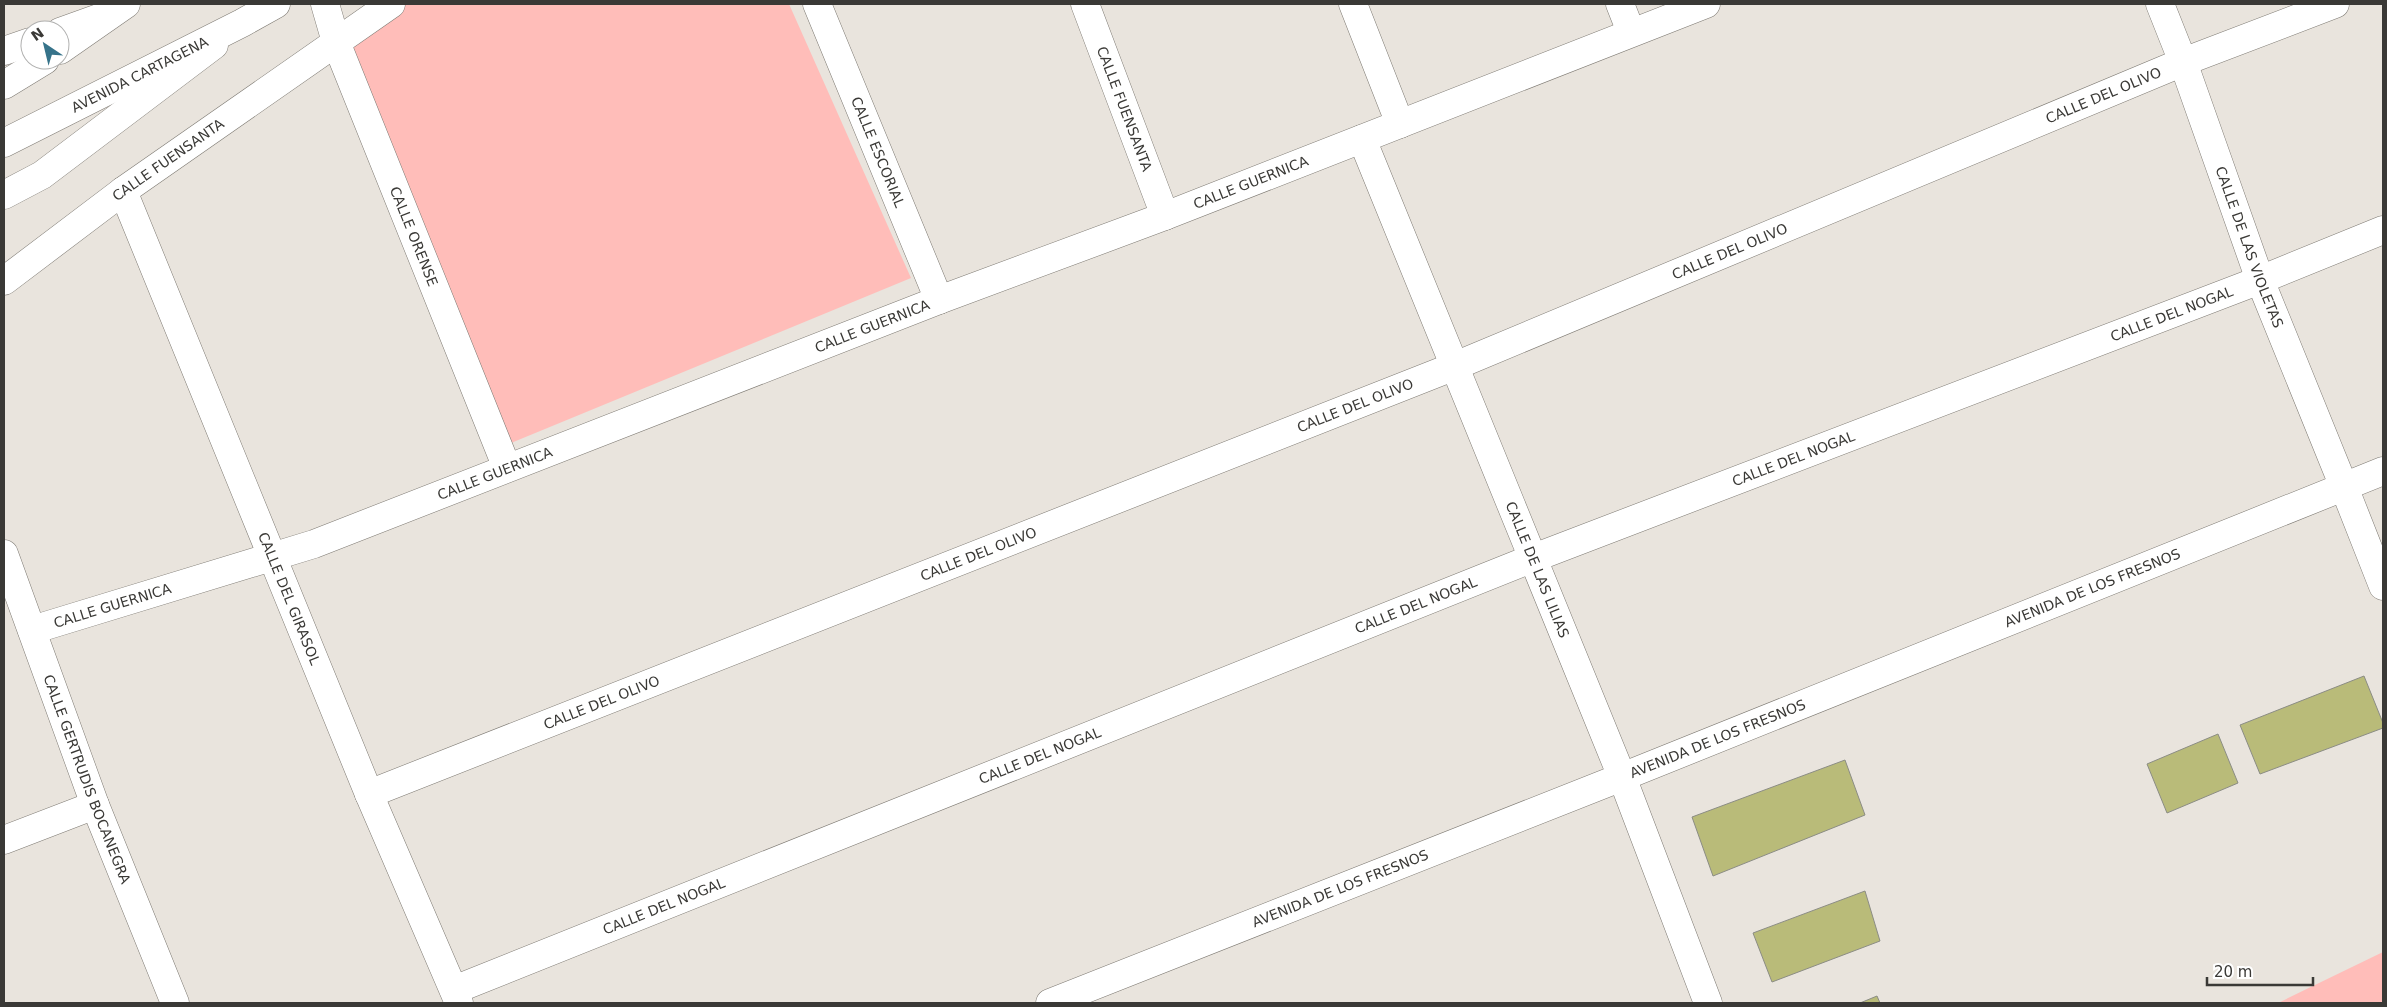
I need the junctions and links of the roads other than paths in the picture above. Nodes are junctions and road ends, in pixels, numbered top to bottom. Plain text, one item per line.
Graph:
1 (276, 4) edge
2 (325, 4) edge
3 (390, 4) edge
4 (817, 4) edge
5 (1085, 4) edge
6 (1353, 4) edge
7 (1620, 4) edge
8 (1706, 4) edge
9 (2160, 4) edge
10 (2335, 4) edge
11 (121, 8) edge
12 (246, 12) edge
13 (70, 28) edge
14 (1631, 32) junction
15 (336, 42) junction
16 (70, 43) edge
17 (20, 46) edge
18 (4, 52) edge
19 (2183, 62) junction
20 (29, 70) edge
21 (4, 85) edge
22 (1400, 124) junction
23 (1362, 139) junction
24 (4, 143) edge
25 (123, 191) junction
26 (4, 196) edge
27 (1165, 216) junction
28 (2383, 230) edge
29 (2260, 280) junction
30 (4, 281) edge
31 (939, 300) junction
32 (1455, 366) junction
33 (507, 468) junction
34 (2383, 471) edge
35 (2344, 487) junction
36 (4, 554) edge
37 (274, 557) junction
38 (1531, 559) junction
39 (2383, 586) edge
40 (10, 597) edge
41 (32, 630) junction
42 (1622, 777) junction
43 (370, 794) junction
44 (95, 805) junction
45 (4, 840) edge
46 (456, 997) edge
47 (175, 1003) edge
48 (1050, 1003) edge
49 (1708, 1003) edge

1 - 12 street, AVENIDA CARTAGENA
2 - 15 street, CALLE ORENSE
3 - 15 street, CALLE FUENSANTA
4 - 31 street, CALLE ESCORIAL
5 - 27 street, CALLE FUENSANTA
6 - 22 street
7 - 14 street
8 - 14 street, CALLE GUERNICA
9 - 19 street, CALLE DE LAS VIOLETAS
10 - 19 street, CALLE DEL OLIVO
11 - 13 street
11 - 16 street
12 - 24 street, AVENIDA CARTAGENA
12 - 26 street
14 - 22 street, CALLE GUERNICA
15 - 25 street, CALLE FUENSANTA
15 - 33 street, CALLE ORENSE
17 - 18 street
19 - 29 street, CALLE DE LAS VIOLETAS
19 - 32 street, CALLE DEL OLIVO
20 - 21 street
22 - 23 street, CALLE GUERNICA
23 - 27 street, CALLE GUERNICA
23 - 32 street, CALLE DE LAS LILIAS
25 - 30 street, CALLE FUENSANTA
25 - 37 street, CALLE DEL GIRASOL
27 - 31 street, CALLE GUERNICA
28 - 29 street, CALLE DEL NOGAL
29 - 35 street, CALLE DE LAS VIOLETAS
29 - 38 street, CALLE DEL NOGAL
31 - 33 street, CALLE GUERNICA
32 - 38 street, CALLE DE LAS LILIAS
32 - 43 street, CALLE DEL OLIVO
33 - 37 street, CALLE GUERNICA
34 - 35 street, AVENIDA DE LOS FRESNOS
35 - 39 street, CALLE DE LAS VIOLETAS
35 - 42 street, AVENIDA DE LOS FRESNOS
36 - 40 street, CALLE GERTRUDIS BOCANEGRA
37 - 41 street, CALLE GUERNICA
37 - 43 street, CALLE DEL GIRASOL
38 - 42 street, CALLE DE LAS LILIAS
38 - 46 street, CALLE DEL NOGAL
40 - 41 street, CALLE GERTRUDIS BOCANEGRA
41 - 44 street, CALLE GERTRUDIS BOCANEGRA
42 - 48 street, AVENIDA DE LOS FRESNOS
42 - 49 street, CALLE DE LAS LILIAS
43 - 46 street, CALLE DEL GIRASOL
44 - 45 street
44 - 47 street, CALLE GERTRUDIS BOCANEGRA

